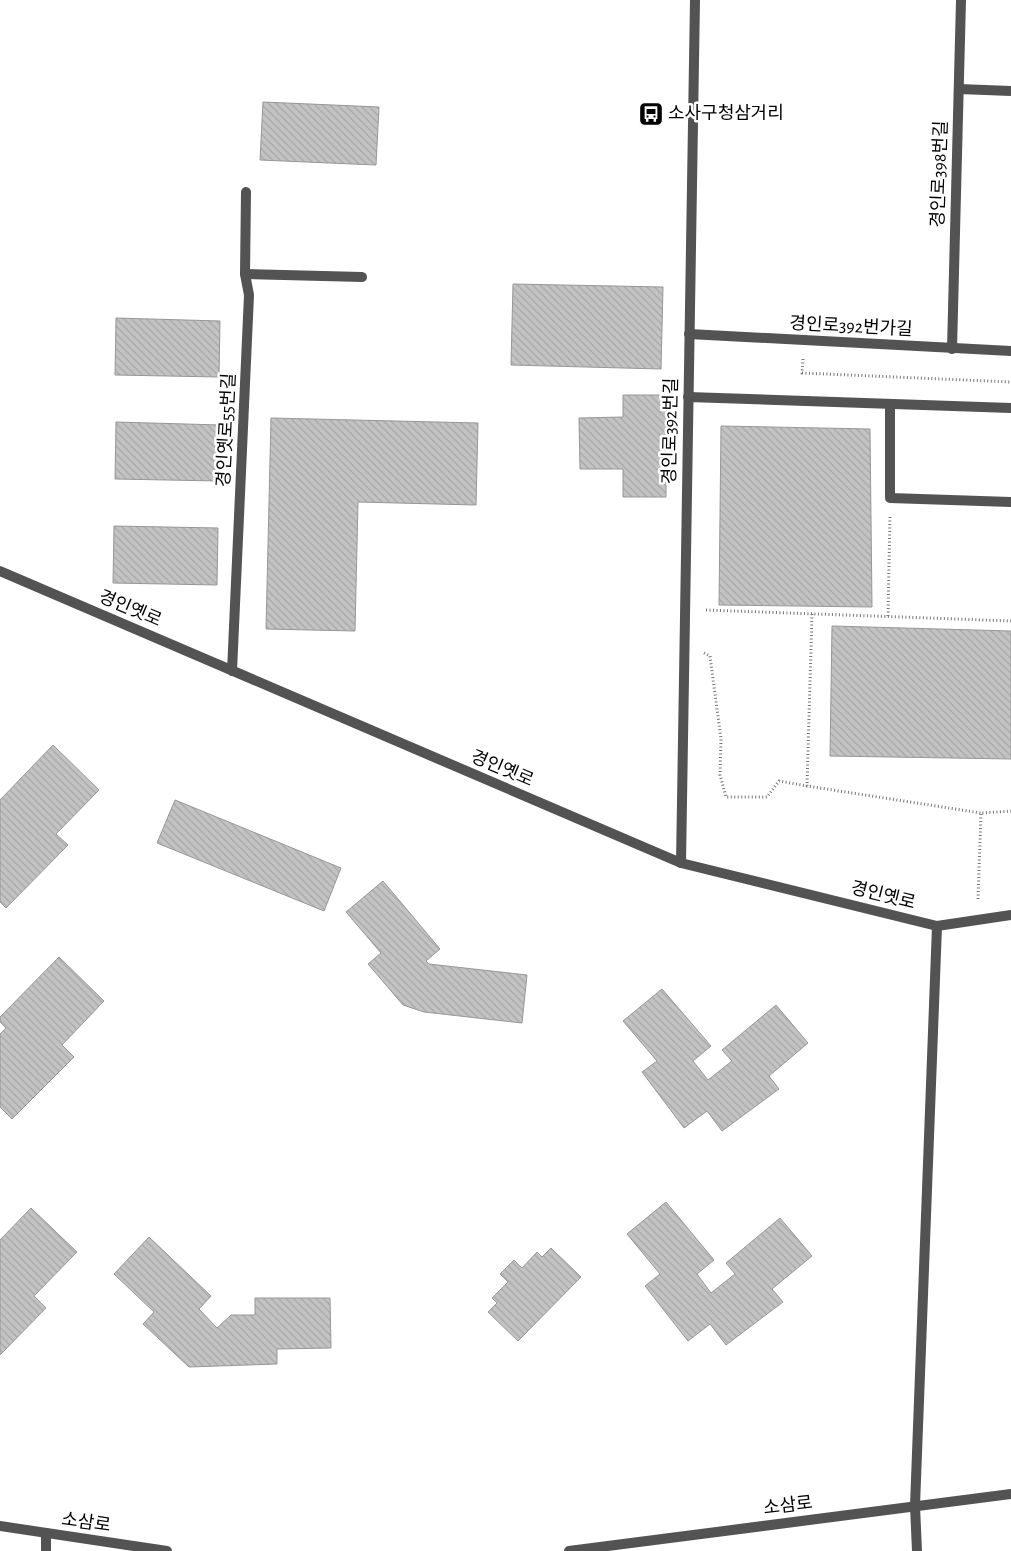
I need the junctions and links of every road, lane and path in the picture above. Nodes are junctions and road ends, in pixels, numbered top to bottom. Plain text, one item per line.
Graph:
1 (694, 0) edge
2 (961, 0) edge
3 (959, 89) junction
4 (1011, 91) edge
5 (246, 192) dead end
6 (244, 274) junction
7 (362, 277) dead end
8 (689, 334) junction
9 (803, 341) junction
10 (952, 349) junction
11 (1011, 352) edge
12 (1011, 382) edge
13 (688, 397) junction
14 (890, 404) junction
15 (1011, 408) edge
16 (890, 498) junction
17 (1011, 502) edge
18 (0, 571) edge
19 (685, 610) junction
20 (812, 614) junction
21 (888, 616) junction
22 (1011, 621) edge
23 (684, 641) junction
24 (232, 671) junction
25 (807, 786) junction
26 (1011, 811) edge
27 (981, 813) junction
28 (681, 863) junction
29 (1011, 915) edge
30 (977, 920) junction
31 (937, 926) junction
32 (1011, 1494) edge
33 (915, 1506) junction
34 (0, 1526) edge
35 (46, 1533) junction
36 (46, 1551) edge
37 (167, 1551) edge
38 (568, 1551) edge
39 (917, 1551) edge

1 - 8 street, 경인로392번길
2 - 3 street, 경인로398번길
3 - 4 street
3 - 10 street, 경인로398번길
5 - 6 street, 경인옛로55번길
6 - 7 street
6 - 24 street, 경인옛로55번길
8 - 9 street, 경인로392번가길
8 - 13 street, 경인로392번길
9 - 10 street, 경인로392번가길
9 - 12 path
10 - 11 street, 경인로392번가길
13 - 14 street
13 - 19 street, 경인로392번길
14 - 15 street
14 - 16 street
16 - 17 street
16 - 21 path
18 - 24 street, 경인옛로
19 - 20 path
19 - 23 street, 경인로392번길
20 - 21 path
20 - 25 path
21 - 22 path
23 - 25 path
23 - 28 street, 경인로392번길
24 - 28 street, 경인옛로
25 - 27 path
26 - 27 path
27 - 30 path
28 - 31 street, 경인옛로
29 - 30 street, 경인옛로
30 - 31 street, 경인옛로
31 - 33 street
32 - 33 street, 소삼로
33 - 38 street, 소삼로
33 - 39 street
34 - 35 street, 소삼로
35 - 36 street
35 - 37 street, 소삼로

